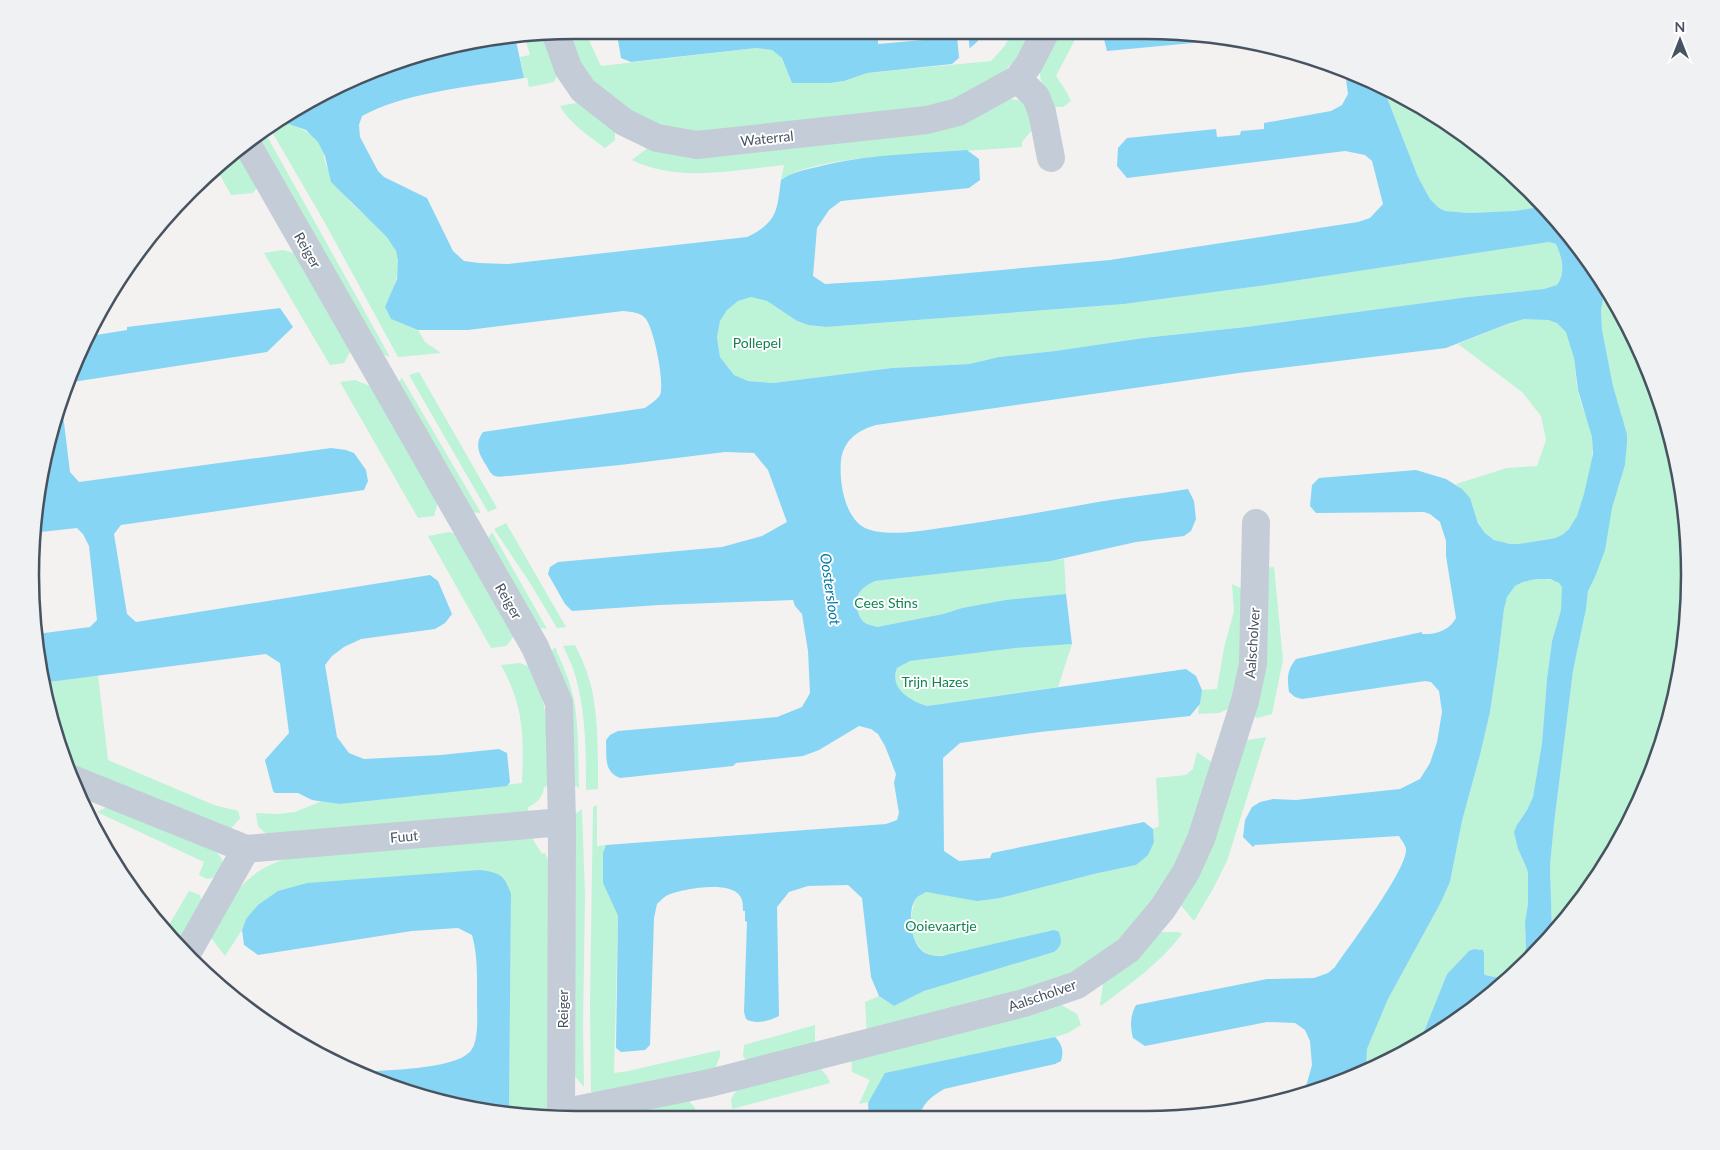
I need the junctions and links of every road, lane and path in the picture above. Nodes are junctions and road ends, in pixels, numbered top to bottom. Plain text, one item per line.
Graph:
1 (558, 39) edge
2 (1042, 39) edge
3 (1018, 79) junction
4 (250, 149) edge
5 (1051, 158) dead end
6 (1256, 523) dead end
7 (81, 783) edge
8 (562, 822) junction
9 (246, 849) junction
10 (190, 948) edge
11 (561, 1111) edge
12 (584, 1111) edge

1 - 3 street, Waterral
2 - 3 street, Waterral
3 - 5 street
4 - 8 street, Reiger
6 - 12 street, Aalscholver
7 - 9 street, Fuut
8 - 9 street, Fuut
8 - 11 street, Reiger
9 - 10 street

